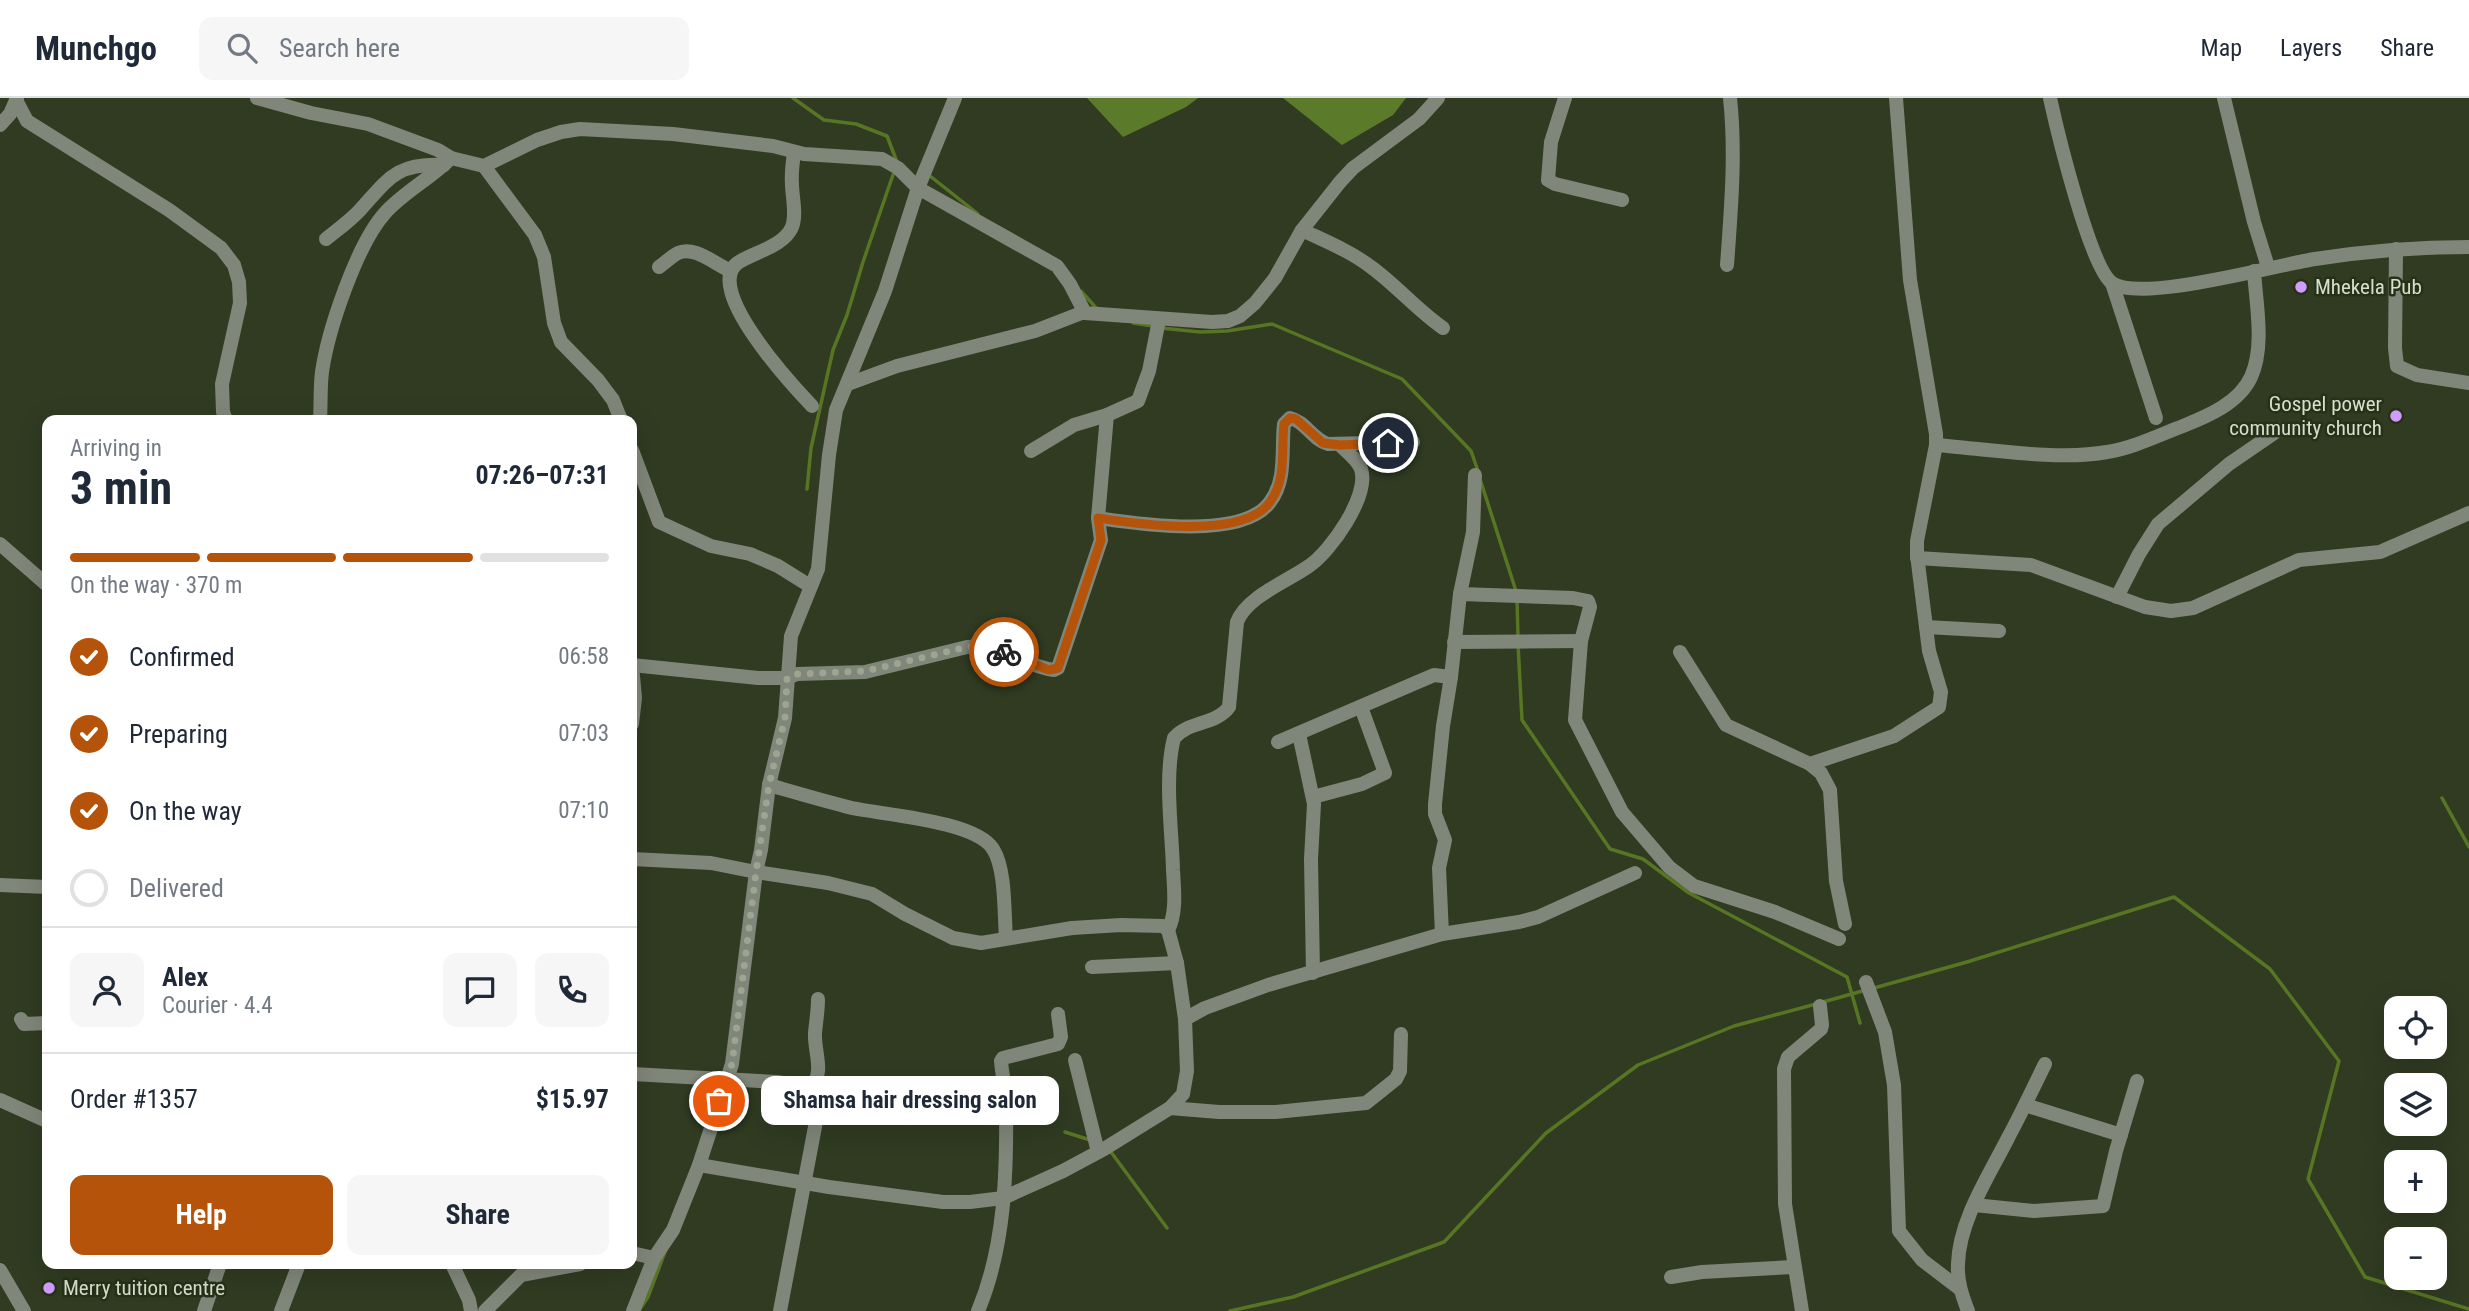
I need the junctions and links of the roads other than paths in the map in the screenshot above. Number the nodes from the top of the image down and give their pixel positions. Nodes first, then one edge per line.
1 (258, 98) edge
2 (955, 98) edge
3 (1438, 98) edge
4 (1565, 98) edge
5 (1730, 98) edge
6 (1896, 98) edge
7 (2050, 98) edge
8 (2224, 98) edge
9 (16, 99) edge
10 (0, 125) edge
11 (794, 152) junction
12 (447, 162) junction
13 (485, 166) junction
14 (918, 188) junction
15 (1622, 200) dead end
16 (1302, 230) junction
17 (326, 239) dead end
18 (2469, 247) edge
19 (2396, 250) junction
20 (1727, 265) dead end
21 (659, 267) dead end
22 (2261, 269) junction
23 (731, 271) junction
24 (2112, 283) junction
25 (1084, 312) junction
26 (1159, 320) junction
27 (1443, 328) dead end
28 (2469, 383) edge
29 (848, 384) junction
30 (812, 406) dead end
31 (224, 415) edge
32 (320, 415) edge
33 (619, 415) edge
34 (1107, 415) junction
35 (2156, 418) dead end
36 (2280, 429) dead end
37 (1413, 442) dead end
38 (1936, 444) junction
39 (1340, 445) junction
40 (1031, 451) dead end
41 (637, 463) edge
42 (1475, 475) dead end
43 (2469, 513) edge
44 (1098, 518) junction
45 (0, 544) edge
46 (1917, 558) junction
47 (42, 581) edge
48 (810, 586) junction
49 (1460, 594) junction
50 (2117, 597) junction
51 (1926, 627) junction
52 (1999, 631) dead end
53 (1581, 641) junction
54 (1454, 642) junction
55 (1681, 652) dead end
56 (637, 666) edge
57 (1451, 677) junction
58 (787, 678) junction
59 (1361, 707) junction
60 (1299, 734) junction
61 (1278, 742) dead end
62 (1810, 764) junction
63 (769, 785) junction
64 (1313, 797) junction
65 (637, 859) edge
66 (756, 872) junction
67 (1635, 873) dead end
68 (0, 885) edge
69 (42, 887) edge
70 (1845, 924) dead end
71 (1168, 930) junction
72 (1442, 933) junction
73 (1006, 938) junction
74 (1839, 939) dead end
75 (1177, 963) junction
76 (1092, 967) dead end
77 (1313, 973) junction
78 (1866, 982) dead end
79 (818, 999) dead end
80 (1820, 1006) dead end
81 (1058, 1014) dead end
82 (21, 1019) dead end
83 (1185, 1019) junction
84 (42, 1023) edge
85 (1401, 1034) dead end
86 (1075, 1060) dead end
87 (2045, 1064) dead end
88 (637, 1074) edge
89 (726, 1079) junction
90 (2137, 1081) dead end
91 (817, 1089) junction
92 (0, 1100) edge
93 (1006, 1101) junction
94 (2025, 1105) junction
95 (1170, 1108) junction
96 (42, 1119) edge
97 (2121, 1135) junction
98 (1098, 1152) junction
99 (699, 1165) junction
100 (804, 1183) junction
101 (1003, 1198) junction
102 (1974, 1205) junction
103 (637, 1254) edge
104 (654, 1258) junction
105 (1793, 1266) junction
106 (218, 1269) edge
107 (297, 1269) edge
108 (454, 1269) edge
109 (553, 1269) edge
110 (0, 1270) edge
111 (1671, 1277) dead end
112 (1960, 1289) junction
113 (24, 1311) edge
114 (204, 1311) edge
115 (281, 1311) edge
116 (471, 1311) edge
117 (485, 1311) edge
118 (633, 1311) edge
119 (780, 1311) edge
120 (978, 1311) edge
121 (1802, 1311) edge
122 (1968, 1311) edge

1 - 12 street
2 - 14 street
3 - 16 street
4 - 15 street
5 - 20 street
6 - 38 street
7 - 24 street
8 - 22 street
9 - 10 street
9 - 31 street
11 - 13 street
11 - 14 street
11 - 23 street
12 - 13 street
12 - 17 street
12 - 32 street
13 - 33 street
14 - 25 street
14 - 29 street
16 - 26 street
16 - 27 street
18 - 19 street
19 - 22 street
19 - 28 street
21 - 23 street
22 - 24 street
22 - 38 street
23 - 30 street
24 - 35 street
25 - 26 street
25 - 29 street
26 - 34 street
29 - 48 street
34 - 40 street
34 - 44 street
36 - 50 street
37 - 39 street
38 - 46 street
39 - 44 street
39 - 71 street
41 - 48 street
42 - 49 street
43 - 50 street
44 - 58 street
45 - 47 street
46 - 50 street
46 - 51 street
48 - 58 street
49 - 53 street
49 - 54 street
51 - 52 street
51 - 62 street
53 - 54 street
53 - 74 street
54 - 57 street
55 - 62 street
56 - 58 street
57 - 59 street
57 - 72 street
58 - 63 street
59 - 60 street
59 - 64 street
60 - 61 street
60 - 64 street
62 - 70 street
63 - 66 street
63 - 73 street
64 - 77 street
65 - 66 street
66 - 73 street
66 - 89 street
67 - 72 street
68 - 69 street
71 - 73 street
71 - 75 street
72 - 77 street
75 - 76 street
75 - 83 street
77 - 83 street
78 - 112 street
79 - 91 street
80 - 105 street
81 - 93 street
82 - 84 street
83 - 95 street
85 - 95 street
86 - 98 street
87 - 94 street
88 - 89 street
89 - 91 street
89 - 99 street
90 - 97 street
91 - 93 street
91 - 100 street
92 - 96 street
93 - 101 street
94 - 97 street
94 - 102 street
95 - 98 street
97 - 102 street
98 - 101 street
99 - 100 street
99 - 104 street
100 - 101 street
100 - 119 street
101 - 120 street
102 - 112 street
103 - 104 street
104 - 118 street
105 - 111 street
105 - 121 street
106 - 114 street
107 - 115 street
108 - 116 street
109 - 117 street
110 - 113 street
112 - 122 street

